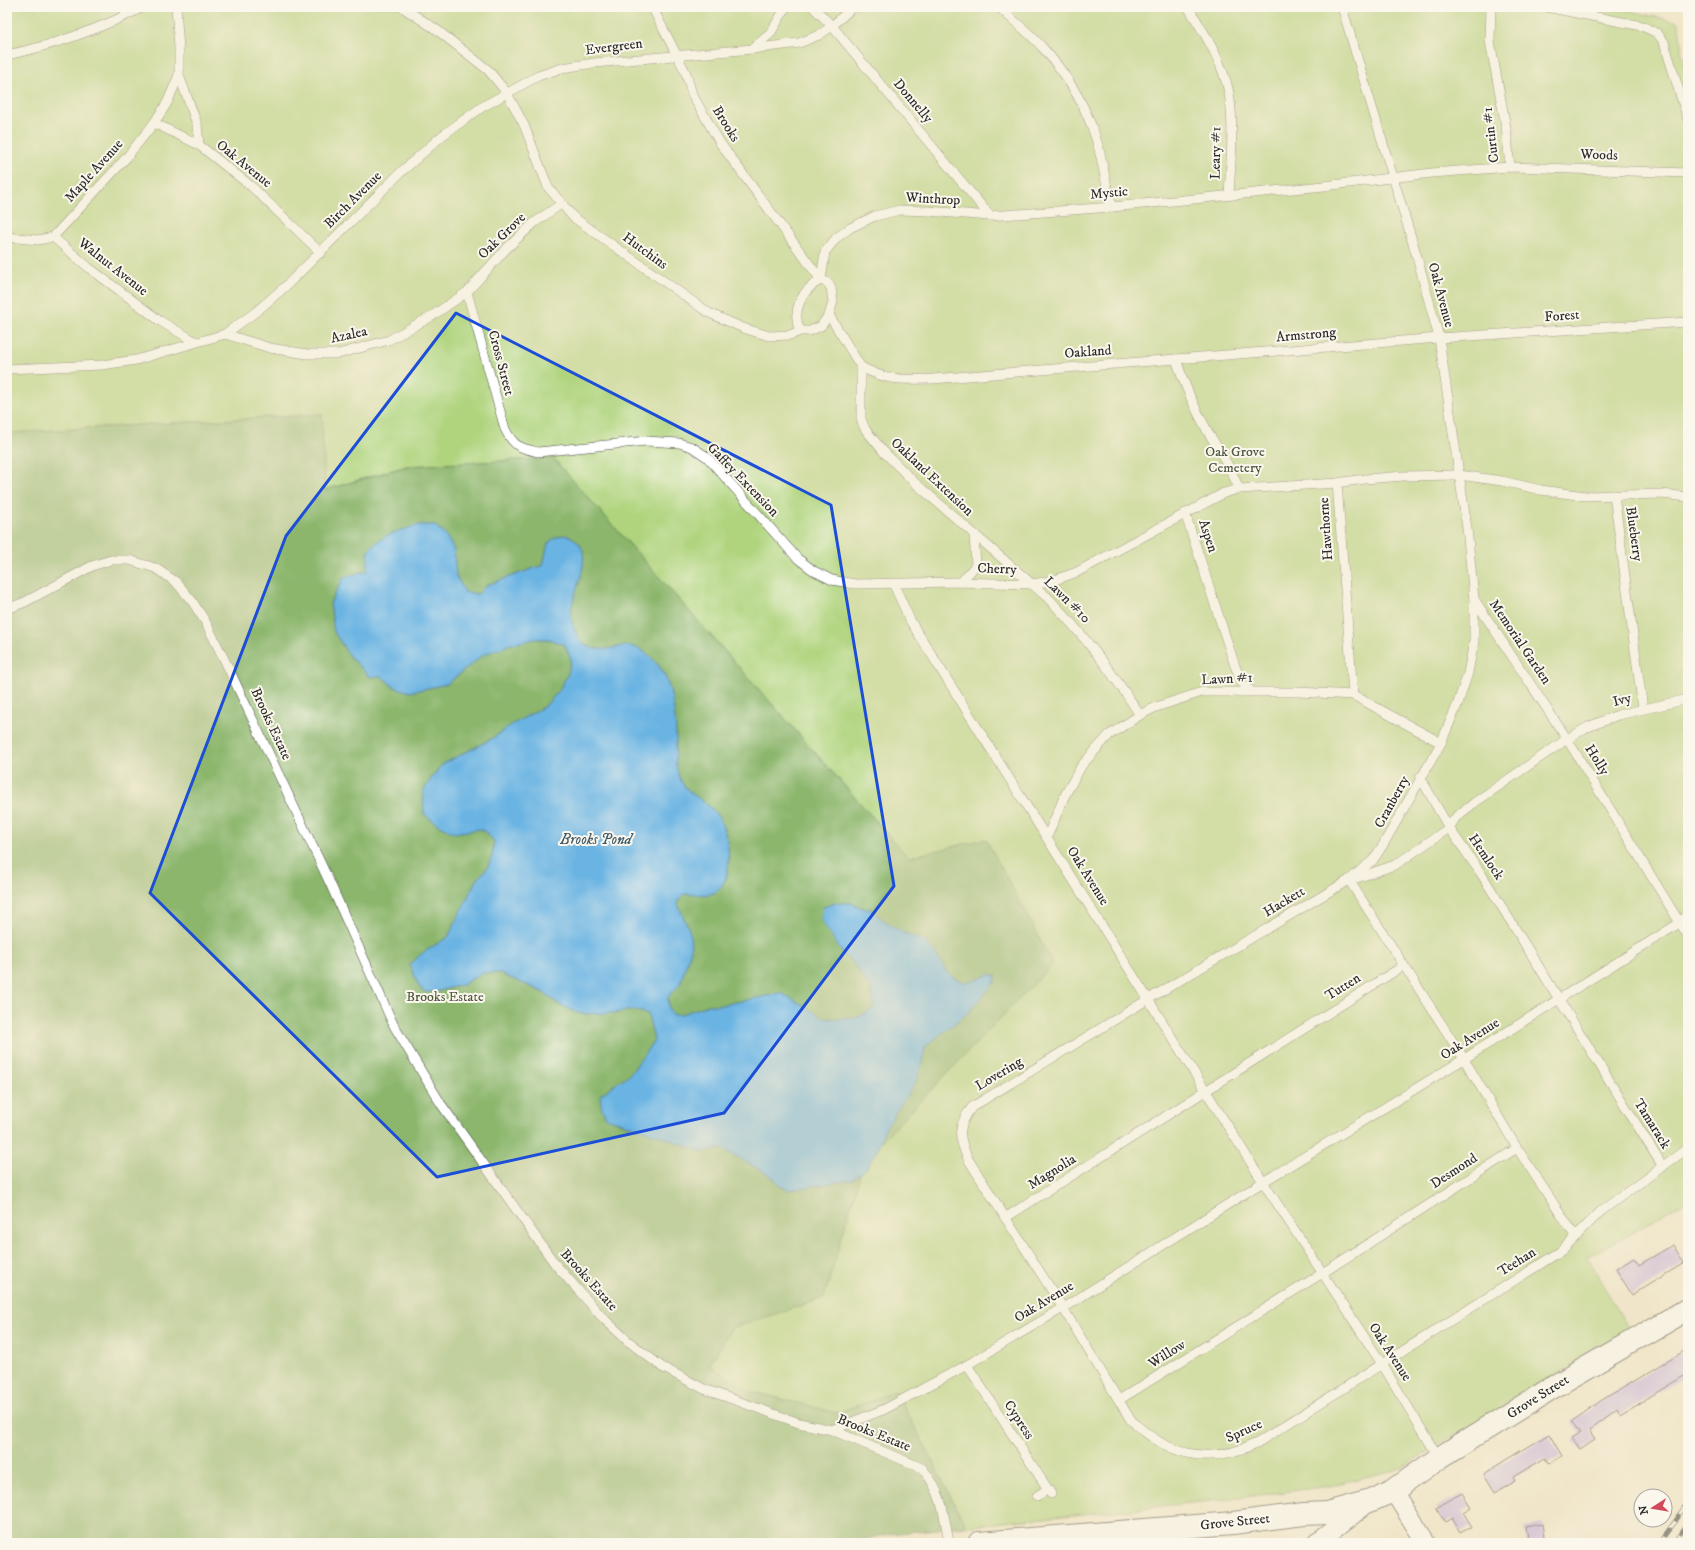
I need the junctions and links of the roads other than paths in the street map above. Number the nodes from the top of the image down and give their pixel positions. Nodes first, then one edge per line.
1 (143, 7) edge
2 (176, 7) edge
3 (402, 7) edge
4 (652, 7) edge
5 (786, 7) edge
6 (813, 7) edge
7 (853, 7) edge
8 (999, 7) edge
9 (1188, 7) edge
10 (1342, 7) edge
11 (1491, 7) edge
12 (1546, 7) edge
13 (832, 26) junction
14 (752, 49) junction
15 (7, 55) edge
16 (677, 55) junction
17 (179, 75) junction
18 (507, 93) junction
19 (1688, 120) edge
20 (154, 123) junction
21 (199, 145) junction
22 (1510, 168) junction
23 (1688, 173) edge
24 (1392, 178) junction
25 (1229, 194) junction
26 (561, 204) junction
27 (1112, 207) junction
28 (990, 216) junction
29 (7, 237) edge
30 (53, 237) junction
31 (321, 253) junction
32 (822, 280) junction
33 (467, 292) junction
34 (829, 315) junction
35 (1688, 322) edge
36 (800, 331) junction
37 (225, 334) junction
38 (1439, 338) junction
39 (196, 342) junction
40 (1176, 359) junction
41 (860, 367) junction
42 (7, 369) edge
43 (511, 441) joint
44 (1459, 475) junction
45 (1337, 483) junction
46 (1239, 489) junction
47 (1614, 495) junction
48 (1688, 497) edge
49 (1185, 513) junction
50 (974, 535) junction
51 (961, 582) junction
52 (893, 583) junction
53 (1031, 584) junction
54 (1474, 599) junction
55 (7, 609) edge
56 (1251, 691) junction
57 (1353, 695) junction
58 (1688, 699) edge
59 (1643, 709) junction
60 (1140, 715) junction
61 (1567, 739) junction
62 (1441, 743) junction
63 (1420, 777) junction
64 (1450, 828) junction
65 (1047, 838) junction
66 (1348, 880) junction
67 (1688, 912) edge
68 (1681, 922) junction
69 (1688, 936) edge
70 (1403, 966) junction
71 (1560, 999) junction
72 (1147, 1000) junction
73 (1464, 1060) junction
74 (1204, 1092) junction
75 (1517, 1148) junction
76 (1688, 1148) edge
77 (1663, 1168) junction
78 (1263, 1182) junction
79 (1005, 1218) junction
80 (1575, 1236) junction
81 (1321, 1274) junction
82 (1063, 1308) junction
83 (1688, 1309) edge
84 (1382, 1364) junction
85 (967, 1365) junction
86 (1119, 1400) junction
87 (832, 1430) junction
88 (1439, 1458) junction
89 (1392, 1491) junction
90 (1037, 1496) dead end
91 (1370, 1501) junction
92 (949, 1543) edge
93 (979, 1543) edge
94 (1317, 1543) edge
95 (1426, 1543) edge

1 - 15 lane
2 - 17 lane, Oak Avenue
3 - 18 lane, Hutchins
4 - 16 lane
5 - 14 lane
6 - 13 lane, Donnelly
7 - 13 lane
8 - 27 lane
9 - 25 lane, Leary #1
10 - 24 lane, Oak Avenue
11 - 22 lane, Curtin #1
12 - 19 lane
13 - 14 lane
13 - 28 lane, Donnelly
14 - 16 lane
16 - 18 lane, Evergreen
16 - 32 lane, Brooks
17 - 20 lane, Maple Avenue
17 - 21 lane, Oak Avenue
18 - 26 lane, Hutchins
18 - 31 lane, Birch Avenue
20 - 21 lane
20 - 30 lane, Maple Avenue
21 - 31 lane, Oak Avenue
22 - 23 lane, Woods
22 - 24 lane, Curtin #1
24 - 25 lane, Leary #1
24 - 38 lane, Oak Avenue
25 - 27 lane, Mystic
26 - 33 lane, Oak Grove
26 - 36 lane, Hutchins
27 - 28 lane, Mystic
28 - 32 lane, Winthrop
29 - 30 lane
30 - 39 lane, Walnut Avenue
31 - 37 lane, Birch Avenue
32 - 34 lane
32 - 36 lane
33 - 37 lane, Azalea
33 - 43 lane, Cross Street
34 - 36 lane, Hutchins
34 - 41 lane
35 - 38 lane, Forest
37 - 39 lane
38 - 40 lane, Armstrong
38 - 44 lane, Oak Avenue
39 - 42 lane
40 - 41 lane, Oakland
40 - 46 lane
41 - 50 lane, Oakland Extension
43 - 52 lane, Gaffey Extension
44 - 45 lane, Hawthorne
44 - 47 lane, Blueberry
44 - 54 lane, Oak Avenue
45 - 46 lane, Aspen
45 - 57 lane, Hawthorne
46 - 49 lane, Aspen
47 - 48 lane
47 - 59 lane, Blueberry
49 - 53 lane, Lawn #10
49 - 56 lane, Aspen
50 - 51 lane, Cherry
50 - 53 lane, Oakland Extension
51 - 52 lane, Cherry
51 - 53 lane, Cherry
52 - 65 lane, Oak Avenue
53 - 60 lane, Lawn #10
54 - 61 lane, Memorial Garden
54 - 62 lane, Memorial Garden
55 - 87 lane, Brooks Estate
56 - 57 lane, Lawn #1
56 - 60 lane, Lawn #1
57 - 62 lane, Lawn #1
58 - 59 lane, Ivy
59 - 61 lane, Ivy
60 - 65 lane, Lawn #1
61 - 64 lane, Holly
61 - 68 lane, Holly
62 - 63 lane, Memorial Garden
63 - 64 lane, Cranberry
63 - 66 lane, Cranberry
64 - 66 lane, Hemlock
64 - 71 lane, Hemlock
65 - 72 lane, Oak Avenue
66 - 70 lane
66 - 72 lane, Hackett
67 - 68 lane, Oak Avenue
68 - 69 lane, Holly
68 - 71 lane, Oak Avenue
70 - 73 lane
70 - 74 lane, Tutten
71 - 73 lane, Oak Avenue
71 - 77 lane, Tamarack
72 - 74 lane, Oak Avenue
72 - 79 lane, Lovering
73 - 75 lane
73 - 78 lane, Oak Avenue
74 - 78 lane, Oak Avenue
74 - 79 lane, Magnolia
75 - 80 lane
75 - 81 lane, Desmond
76 - 77 lane
77 - 80 lane, Tamarack
78 - 81 lane, Oak Avenue
78 - 82 lane, Oak Avenue
79 - 82 lane
80 - 84 lane, Teehan
81 - 84 lane, Oak Avenue
81 - 86 lane, Willow
82 - 85 lane, Oak Avenue
82 - 86 lane
83 - 88 street, Grove Street
84 - 86 lane, Spruce
84 - 88 lane, Oak Avenue
85 - 87 lane, Oak Avenue
85 - 90 lane, Cypress
87 - 92 lane, Brooks Estate
88 - 89 street, Grove Street
89 - 91 street, Grove Street
89 - 95 street
91 - 93 street, Grove Street
91 - 94 street, Grove Street

